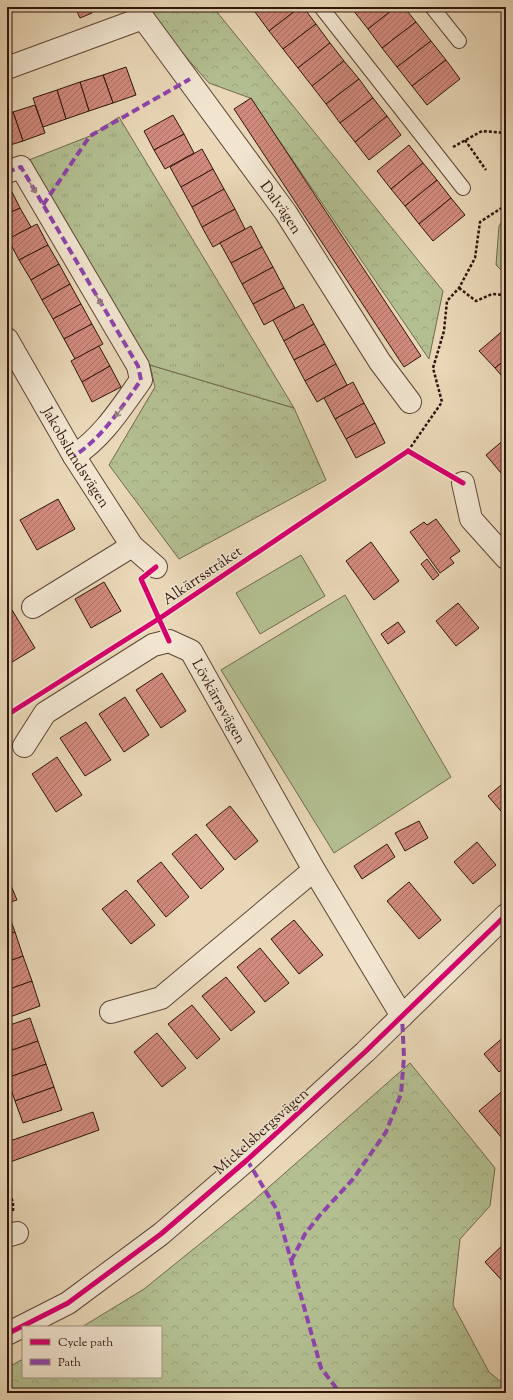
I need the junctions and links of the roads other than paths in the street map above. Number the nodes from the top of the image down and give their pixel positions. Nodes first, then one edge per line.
1 (321, 7) edge
2 (432, 7) edge
3 (140, 13) edge
4 (459, 41) dead end
5 (7, 68) edge
6 (7, 172) edge
7 (463, 188) dead end
8 (7, 339) edge
9 (410, 402) dead end
10 (74, 456) junction
11 (463, 482) dead end
12 (132, 546) junction
13 (506, 558) edge
14 (156, 567) dead end
15 (33, 607) dead end
16 (24, 746) dead end
17 (314, 870) junction
18 (506, 915) edge
19 (111, 1012) dead end
20 (402, 1016) junction
21 (22, 1326) edge
22 (23, 1326) edge
23 (7, 1334) edge

1 - 7 lane
2 - 4 lane
3 - 5 street, Dalvägen
3 - 9 street, Dalvägen
6 -> 10 street
8 - 10 street, Jakobslundsvägen
10 - 12 street, Jakobslundsvägen
11 - 13 street
12 - 14 street, Jakobslundsvägen
12 - 15 street
16 - 17 street, Lövkärrsvägen
17 - 19 street
17 - 20 street, Lövkärrsvägen
18 - 20 street, Mickelsbergsvägen
20 - 22 street, Mickelsbergsvägen
21 - 23 street, Mickelsbergsvägen

